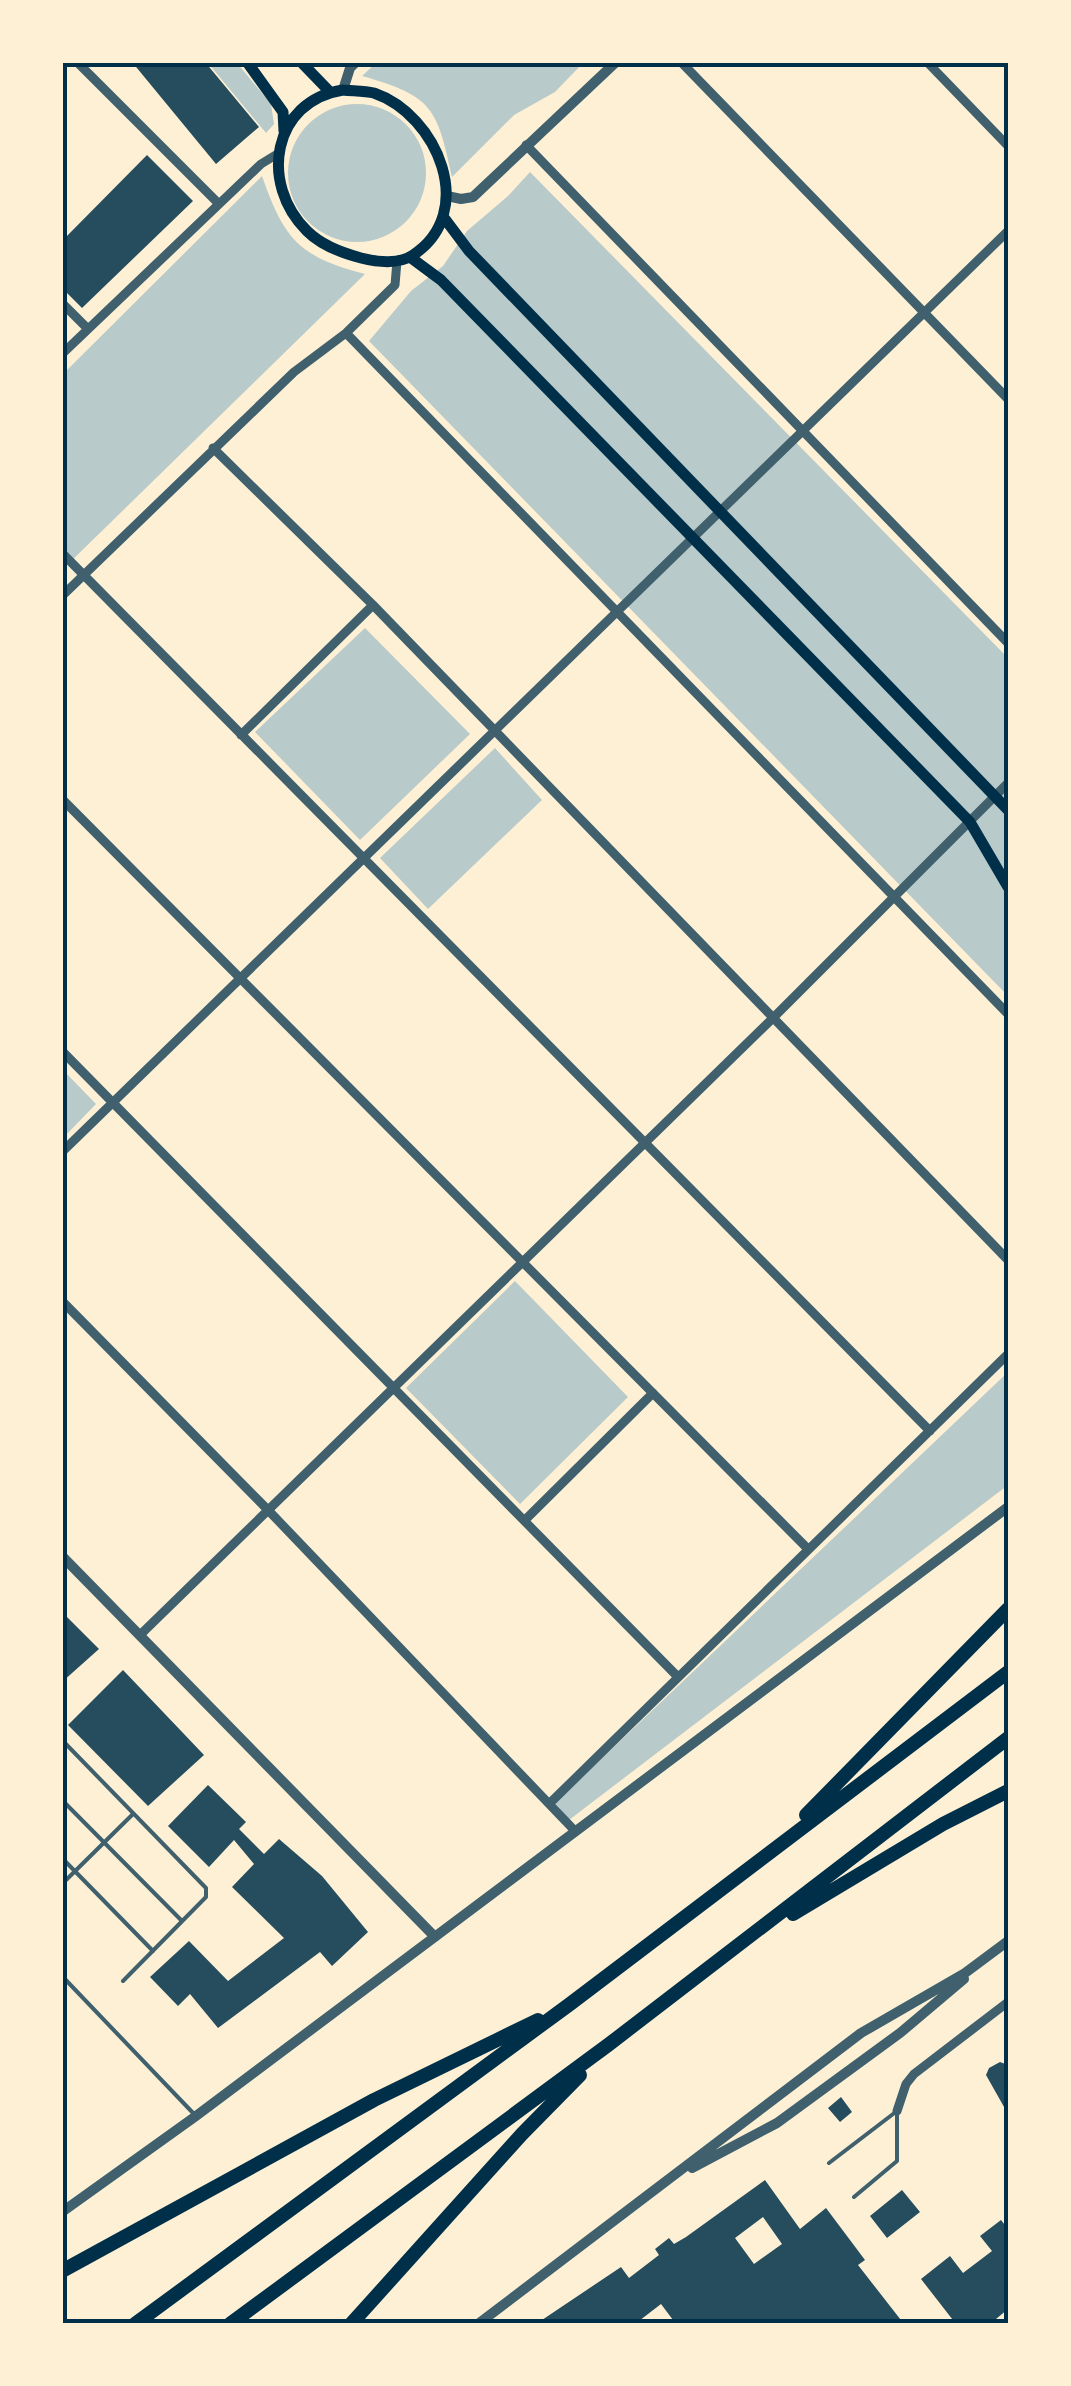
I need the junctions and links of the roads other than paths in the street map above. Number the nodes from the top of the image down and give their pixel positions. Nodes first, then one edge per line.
1 (77, 62) edge
2 (246, 62) edge
3 (301, 62) edge
4 (356, 62) edge
5 (616, 62) edge
6 (682, 62) edge
7 (927, 62) edge
8 (337, 91) junction
9 (284, 132) junction
10 (526, 145) junction
11 (1008, 146) edge
12 (279, 154) junction
13 (447, 196) junction
14 (220, 204) junction
15 (445, 218) junction
16 (1008, 231) edge
17 (410, 258) junction
18 (397, 262) junction
19 (62, 303) edge
20 (925, 315) junction
21 (88, 329) junction
22 (346, 333) junction
23 (62, 354) edge
24 (1008, 400) edge
25 (804, 433) junction
26 (213, 448) junction
27 (723, 512) junction
28 (694, 539) junction
29 (62, 553) edge
30 (84, 575) junction
31 (62, 596) edge
32 (372, 606) junction
33 (618, 614) junction
34 (1008, 643) edge
35 (495, 732) junction
36 (241, 735) junction
37 (1008, 783) edge
38 (996, 796) junction
39 (62, 799) edge
40 (1008, 810) edge
41 (970, 822) junction
42 (364, 860) junction
43 (1008, 887) edge
44 (894, 898) junction
45 (241, 979) junction
46 (1008, 1014) edge
47 (772, 1019) junction
48 (62, 1051) edge
49 (114, 1102) junction
50 (644, 1144) junction
51 (62, 1152) edge
52 (1008, 1260) edge
53 (523, 1263) junction
54 (62, 1302) edge
55 (1008, 1354) edge
56 (394, 1387) junction
57 (653, 1394) junction
58 (930, 1431) junction
59 (1008, 1508) edge
60 (268, 1510) junction
61 (525, 1520) junction
62 (808, 1550) junction
63 (62, 1556) edge
64 (1008, 1609) edge
65 (140, 1635) junction
66 (1008, 1672) edge
67 (678, 1677) junction
68 (1008, 1738) edge
69 (62, 1740) edge
70 (1008, 1791) edge
71 (62, 1800) edge
72 (550, 1803) junction
73 (133, 1814) junction
74 (575, 1831) junction
75 (104, 1842) junction
76 (62, 1858) edge
77 (755, 1863) junction
78 (75, 1872) junction
79 (62, 1884) edge
80 (182, 1921) junction
81 (436, 1937) junction
82 (1008, 1941) edge
83 (736, 1948) junction
84 (997, 1950) junction
85 (153, 1951) junction
86 (62, 1976) edge
87 (123, 1981) dead end
88 (1008, 2002) edge
89 (570, 2004) junction
90 (608, 2046) junction
91 (897, 2111) junction
92 (196, 2116) junction
93 (829, 2163) dead end
94 (854, 2196) dead end
95 (644, 2197) junction
96 (62, 2212) edge
97 (62, 2271) edge
98 (135, 2324) edge
99 (230, 2324) edge
100 (350, 2324) edge
101 (478, 2324) edge

1 - 14 street
2 - 9 main road
3 - 8 main road
4 - 8 street
5 - 10 street
6 - 20 street
7 - 11 street
8 - 9 main road
8 - 13 main road
9 - 12 main road
10 - 13 street
10 - 25 street
12 - 14 street
12 - 18 main road
13 - 15 main road
14 - 21 street
15 - 17 main road
15 - 27 main road
16 - 20 street
17 - 18 main road
17 - 28 main road
18 - 22 street
19 - 21 street
20 - 24 street
20 - 25 street
21 - 23 street
22 - 26 street
22 - 33 street
25 - 27 street
25 - 34 street
26 - 30 street
26 - 32 street
27 - 28 street
27 - 38 main road
28 - 33 street
28 - 41 main road
29 - 30 street
30 - 31 street
30 - 36 street
32 - 35 street
32 - 36 street
33 - 35 street
33 - 44 street
35 - 42 street
35 - 47 street
36 - 42 street
37 - 38 street
38 - 40 main road
38 - 41 street
39 - 45 street
41 - 43 main road
41 - 44 street
42 - 45 street
42 - 50 street
44 - 46 street
44 - 47 street
45 - 49 street
45 - 53 street
47 - 50 street
47 - 52 street
48 - 49 street
49 - 51 street
49 - 56 street
50 - 53 street
50 - 58 street
53 - 56 street
53 - 57 street
54 - 60 street
55 - 58 street
56 - 60 street
56 - 61 street
57 - 61 street
57 - 62 street
58 - 62 street
59 - 74 street
60 - 65 street
60 - 72 street
61 - 67 street
62 - 67 street
63 - 65 street
64 - 77 main road
65 - 81 street
66 - 77 main road
67 - 72 street
68 - 83 main road
69 - 73 lane
70 - 83 main road
71 - 75 lane
72 - 74 street
73 - 75 lane
73 - 80 lane
74 - 81 street
75 - 78 lane
75 - 80 lane
76 - 78 lane
77 - 89 main road
78 - 79 lane
78 - 85 lane
80 - 85 lane
81 - 92 street
82 - 84 street
83 - 90 main road
84 - 95 street
84 - 95 street
85 - 87 lane
86 - 92 lane
88 - 91 street
89 - 97 main road
89 - 98 main road
90 - 99 main road
90 - 100 main road
91 - 93 lane
91 - 94 lane
92 - 96 street
95 - 101 street

